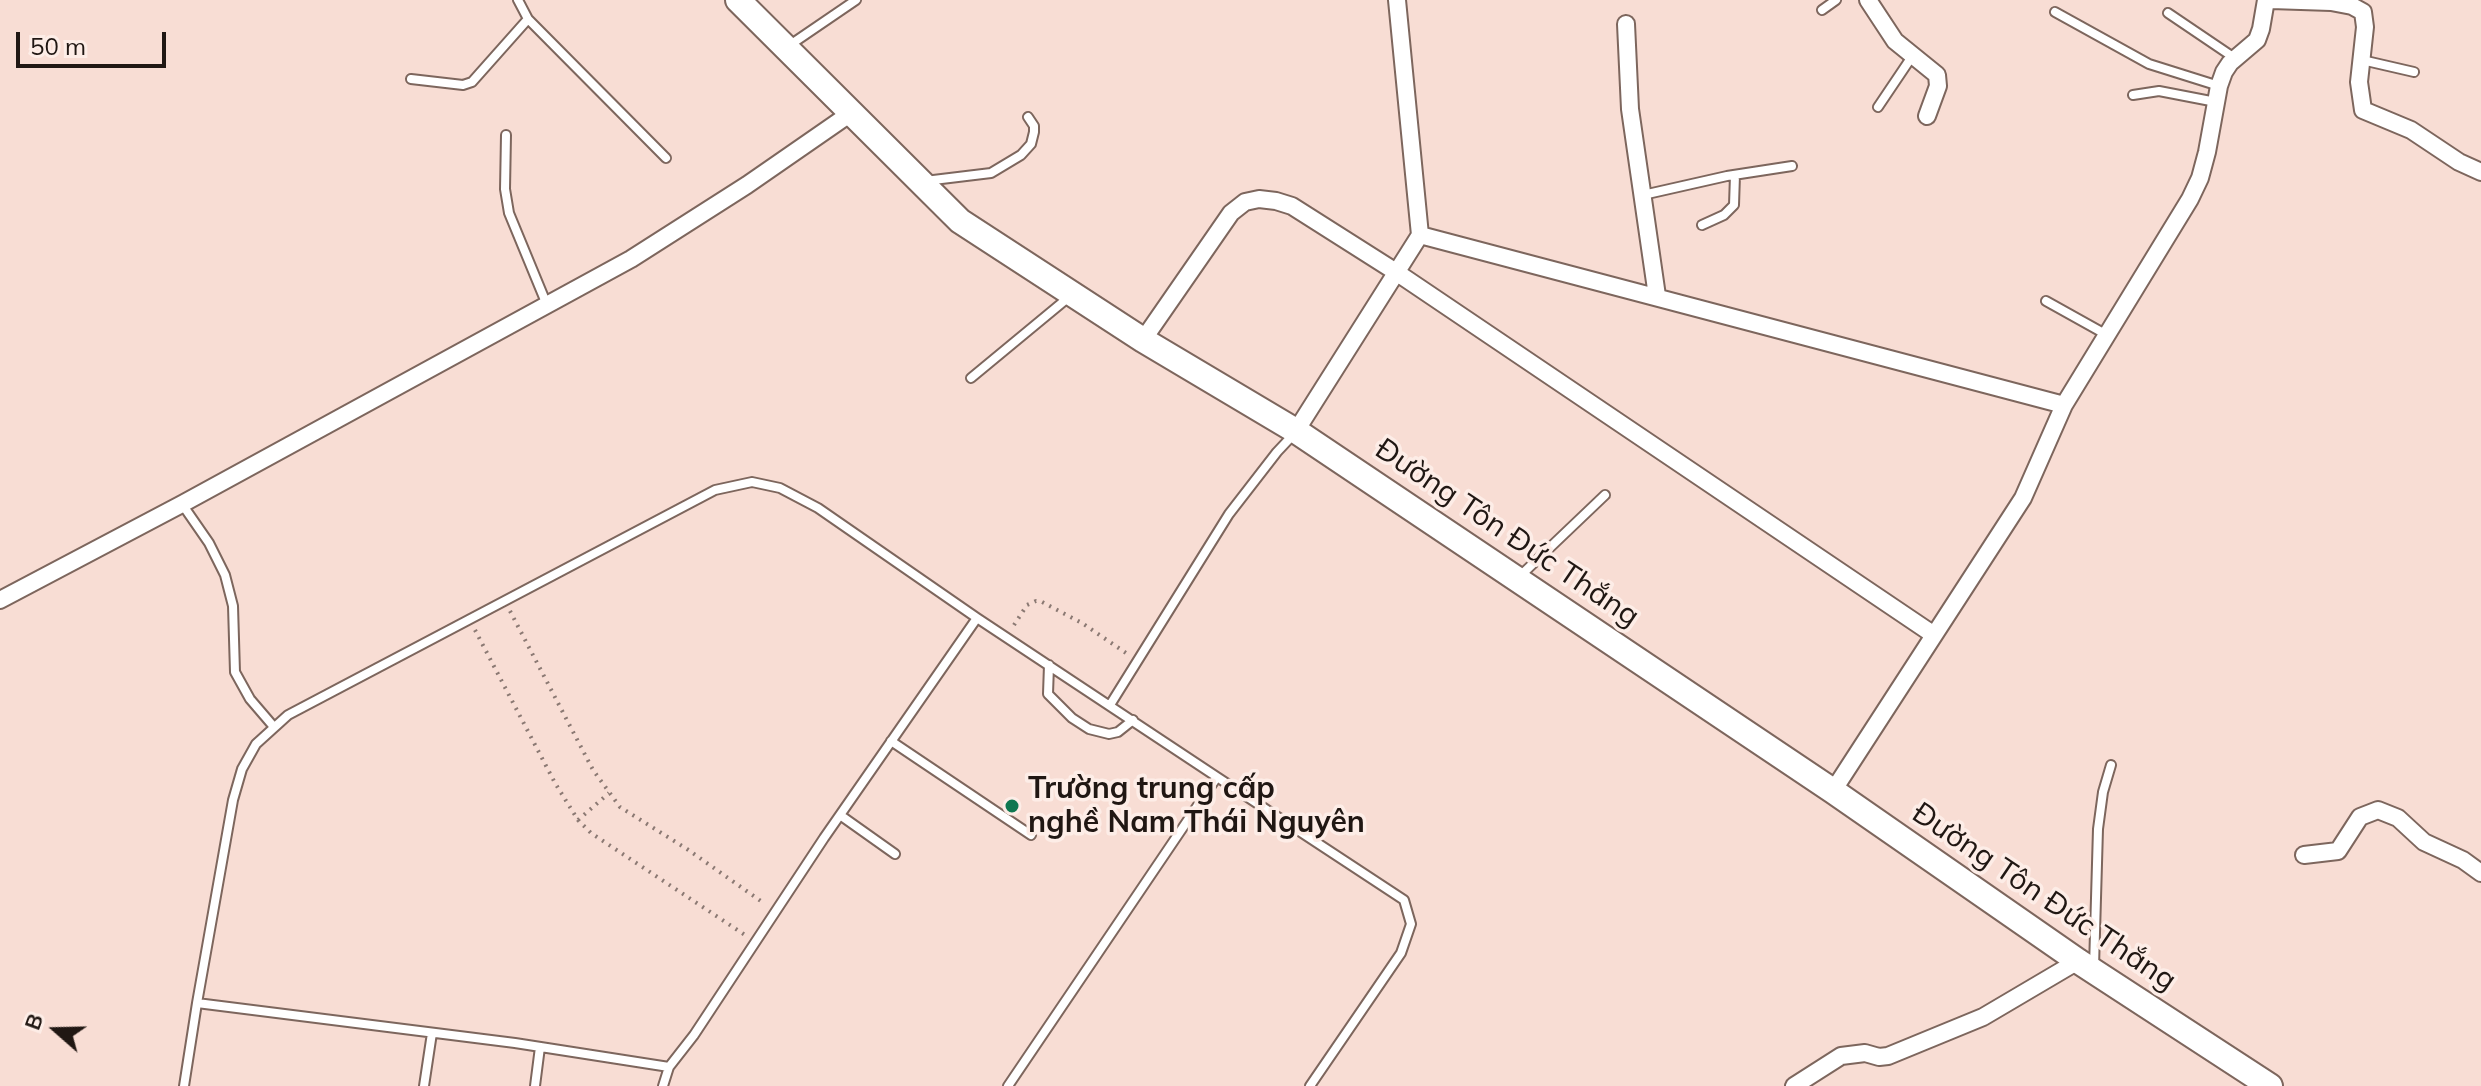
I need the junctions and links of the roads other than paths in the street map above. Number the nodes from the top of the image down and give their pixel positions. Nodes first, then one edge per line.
1 (518, 0) edge
2 (738, 0) edge
3 (856, 0) edge
4 (1397, 0) edge
5 (1836, 0) edge
6 (1868, 0) edge
7 (2268, 0) edge
8 (1822, 10) dead end
9 (2055, 12) dead end
10 (2168, 13) dead end
11 (528, 19) junction
12 (1626, 24) dead end
13 (786, 48) junction
14 (1913, 55) junction
15 (2236, 59) junction
16 (2362, 60) junction
17 (2414, 72) dead end
18 (411, 79) dead end
19 (2218, 94) junction
20 (2133, 95) dead end
21 (1878, 107) dead end
22 (851, 113) junction
23 (1927, 116) dead end
24 (1028, 117) dead end
25 (506, 135) dead end
26 (666, 158) dead end
27 (1792, 166) dead end
28 (2481, 172) edge
29 (1735, 175) junction
30 (921, 182) junction
31 (1642, 195) junction
32 (1702, 225) dead end
33 (1420, 235) junction
34 (1396, 272) junction
35 (1073, 294) junction
36 (1657, 296) junction
37 (2046, 301) dead end
38 (547, 305) junction
39 (2107, 335) junction
40 (1143, 340) junction
41 (971, 378) dead end
42 (2064, 405) junction
43 (1296, 431) junction
44 (1605, 495) dead end
45 (182, 504) junction
46 (1517, 579) junction
47 (0, 600) edge
48 (977, 618) junction
49 (1934, 635) junction
50 (1049, 665) junction
51 (1110, 705) junction
52 (1133, 720) junction
53 (274, 727) junction
54 (891, 741) junction
55 (2111, 765) dead end
56 (1217, 777) junction
57 (1833, 791) junction
58 (840, 815) junction
59 (1031, 835) dead end
60 (895, 854) dead end
61 (2304, 855) dead end
62 (2481, 873) edge
63 (2086, 967) junction
64 (197, 1003) junction
65 (432, 1033) junction
66 (540, 1047) junction
67 (669, 1067) junction
68 (184, 1086) edge
69 (424, 1086) edge
70 (535, 1086) edge
71 (663, 1086) edge
72 (1008, 1086) edge
73 (1310, 1086) edge
74 (1794, 1086) edge
75 (2270, 1086) edge

1 - 11 lane
2 - 13 main road, Đường Tôn Đức Thắng
3 - 13 lane
4 - 33 street
5 - 8 lane
6 - 14 street
7 - 15 street
7 - 16 street
9 - 19 lane
10 - 15 lane
11 - 18 lane
11 - 26 lane
12 - 31 street
13 - 22 main road, Đường Tôn Đức Thắng
14 - 21 lane
14 - 23 street
15 - 19 street
16 - 17 lane
16 - 28 street
19 - 20 lane
19 - 39 street
22 - 30 main road, Đường Tôn Đức Thắng
22 - 38 street
24 - 30 lane
25 - 38 lane
27 - 29 lane
29 - 31 lane
29 - 32 lane
30 - 35 main road, Đường Tôn Đức Thắng
31 - 36 street
33 - 34 street
33 - 36 street
34 - 40 street
34 - 43 street
34 - 49 street
35 - 40 main road, Đường Tôn Đức Thắng
35 - 41 lane
36 - 42 street
37 - 39 lane
38 - 45 street
39 - 42 street
40 - 43 main road, Đường Tôn Đức Thắng
42 - 49 street
43 - 46 main road, Đường Tôn Đức Thắng
43 - 51 lane
44 - 46 lane
45 - 47 street
45 - 53 lane
46 - 57 main road, Đường Tôn Đức Thắng
48 - 50 lane
48 - 53 lane
48 - 54 lane
49 - 57 street
50 - 51 lane
50 - 52 lane
51 - 52 lane
52 - 56 lane
53 - 64 lane
54 - 58 lane
54 - 59 lane
55 - 63 lane
56 - 72 lane
56 - 73 lane
57 - 63 main road, Đường Tôn Đức Thắng
58 - 60 lane
58 - 67 lane
61 - 62 street
63 - 74 street
63 - 75 main road, Đường Tôn Đức Thắng
64 - 65 lane
64 - 68 lane
65 - 66 lane
65 - 69 lane
66 - 67 lane
66 - 70 lane
67 - 71 lane

